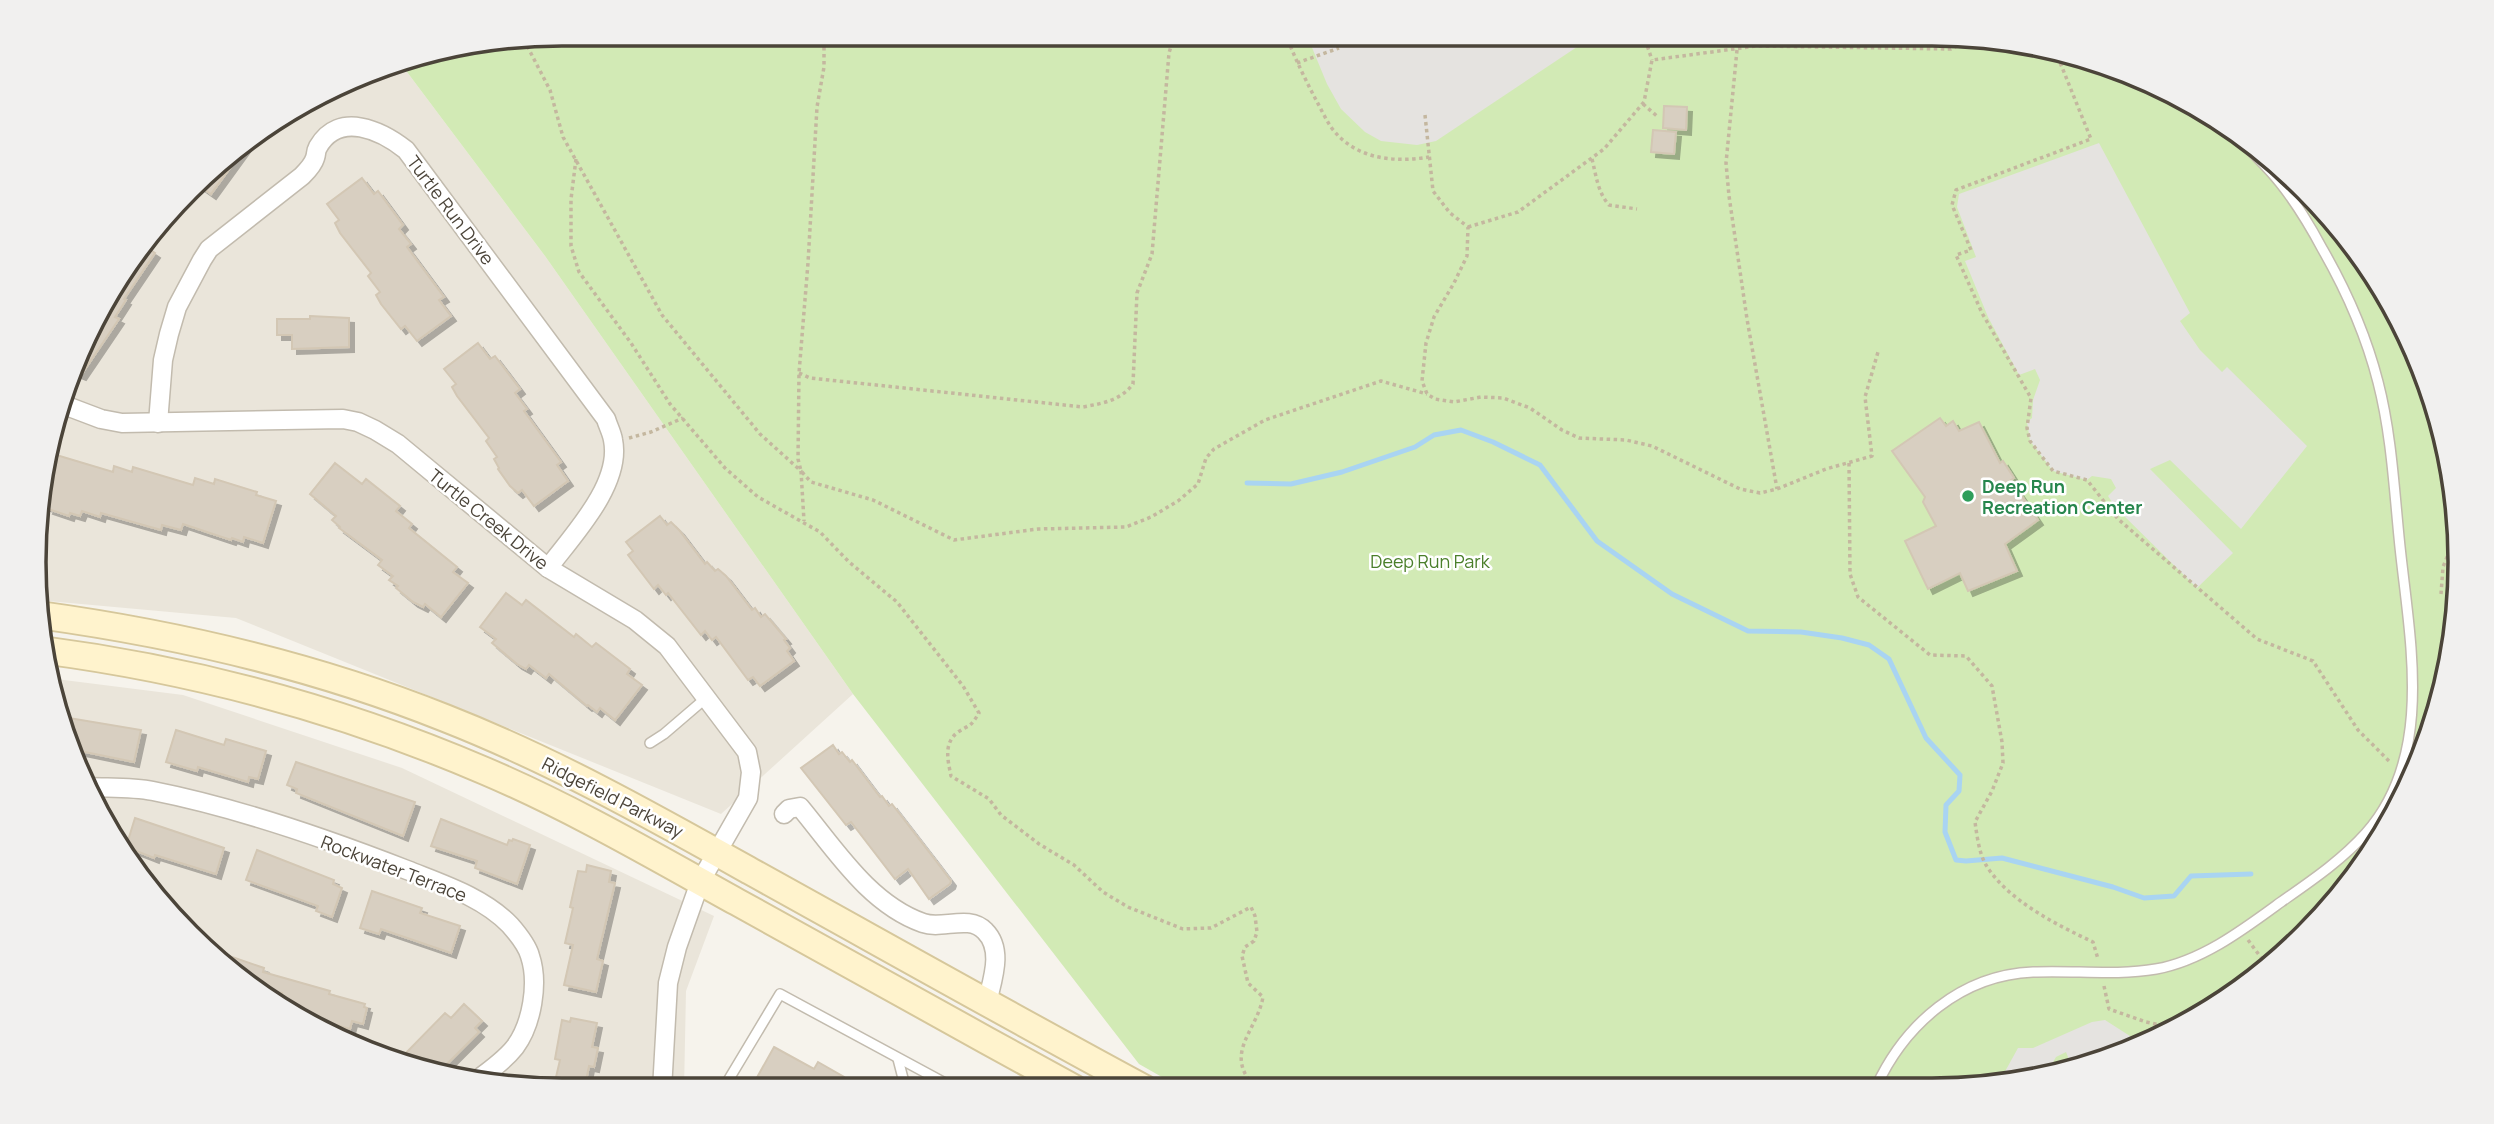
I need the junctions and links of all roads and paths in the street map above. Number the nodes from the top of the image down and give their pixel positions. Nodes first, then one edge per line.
1 (824, 46) edge
2 (1171, 46) edge
3 (1290, 46) edge
4 (1647, 46) edge
5 (1756, 46) edge
6 (1756, 46) edge
7 (528, 47) edge
8 (1955, 47) edge
9 (1339, 48) dead end
10 (1738, 50) junction
11 (1652, 60) junction
12 (2060, 61) edge
13 (1297, 63) junction
14 (1643, 104) junction
15 (1425, 115) dead end
16 (1658, 117) dead end
17 (1429, 157) junction
18 (576, 159) junction
19 (1592, 159) junction
20 (2274, 175) edge
21 (1637, 209) dead end
22 (1468, 227) junction
23 (1878, 352) dead end
24 (799, 373) junction
25 (1427, 394) junction
26 (69, 407) edge
27 (683, 418) junction
28 (158, 423) junction
29 (614, 442) junction
30 (1849, 463) junction
31 (800, 471) junction
32 (1777, 489) junction
33 (804, 521) junction
34 (2448, 555) edge
35 (548, 568) junction
36 (2441, 594) dead end
37 (49, 617) edge
38 (53, 652) edge
39 (706, 698) junction
40 (650, 743) dead end
41 (2400, 774) junction
42 (98, 787) edge
43 (784, 814) dead end
44 (716, 852) junction
45 (700, 882) junction
46 (2241, 930) junction
47 (2262, 959) edge
48 (2101, 972) junction
49 (987, 1003) junction
50 (2160, 1025) edge
51 (898, 1059) junction
52 (485, 1073) edge
53 (663, 1078) edge
54 (730, 1078) edge
55 (903, 1078) edge
56 (934, 1078) edge
57 (1055, 1078) edge
58 (1125, 1078) edge
59 (1246, 1078) edge
60 (1881, 1078) edge

1 - 24 path
2 - 24 path
3 - 13 path
4 - 11 path
5 - 8 path
6 - 10 path
7 - 18 path
9 - 13 path
10 - 11 path
10 - 32 path
11 - 14 path
12 - 41 path
13 - 17 path
14 - 16 path
14 - 19 path
15 - 17 path
17 - 22 path
18 - 27 path
18 - 31 path
19 - 21 path
19 - 22 path
20 - 41 lane
22 - 25 path
23 - 30 path
24 - 31 path
25 - 31 path
25 - 32 path
26 - 28 street, Turtle Creek Drive
27 - 29 path
27 - 33 path
28 - 29 street, Turtle Run Drive
28 - 35 street, Turtle Creek Drive
29 - 35 street
30 - 32 path
30 - 48 path
31 - 33 path
33 - 59 path
34 - 36 path
35 - 39 street, Turtle Creek Drive
37 - 44 main road, Ridgefield Parkway
38 - 45 main road, Ridgefield Parkway
39 - 40 lane
39 - 44 street, Turtle Creek Drive
41 - 46 lane
42 - 52 street, Rockwater Terrace
43 - 49 street
44 - 45 street, Turtle Creek Drive
44 - 49 main road, Ridgefield Parkway
45 - 53 street, Turtle Creek Drive
45 - 57 main road, Ridgefield Parkway
46 - 47 path
46 - 48 lane
48 - 50 path
48 - 60 lane
49 - 58 main road, Ridgefield Parkway
51 - 54 lane
51 - 55 lane
51 - 56 lane

